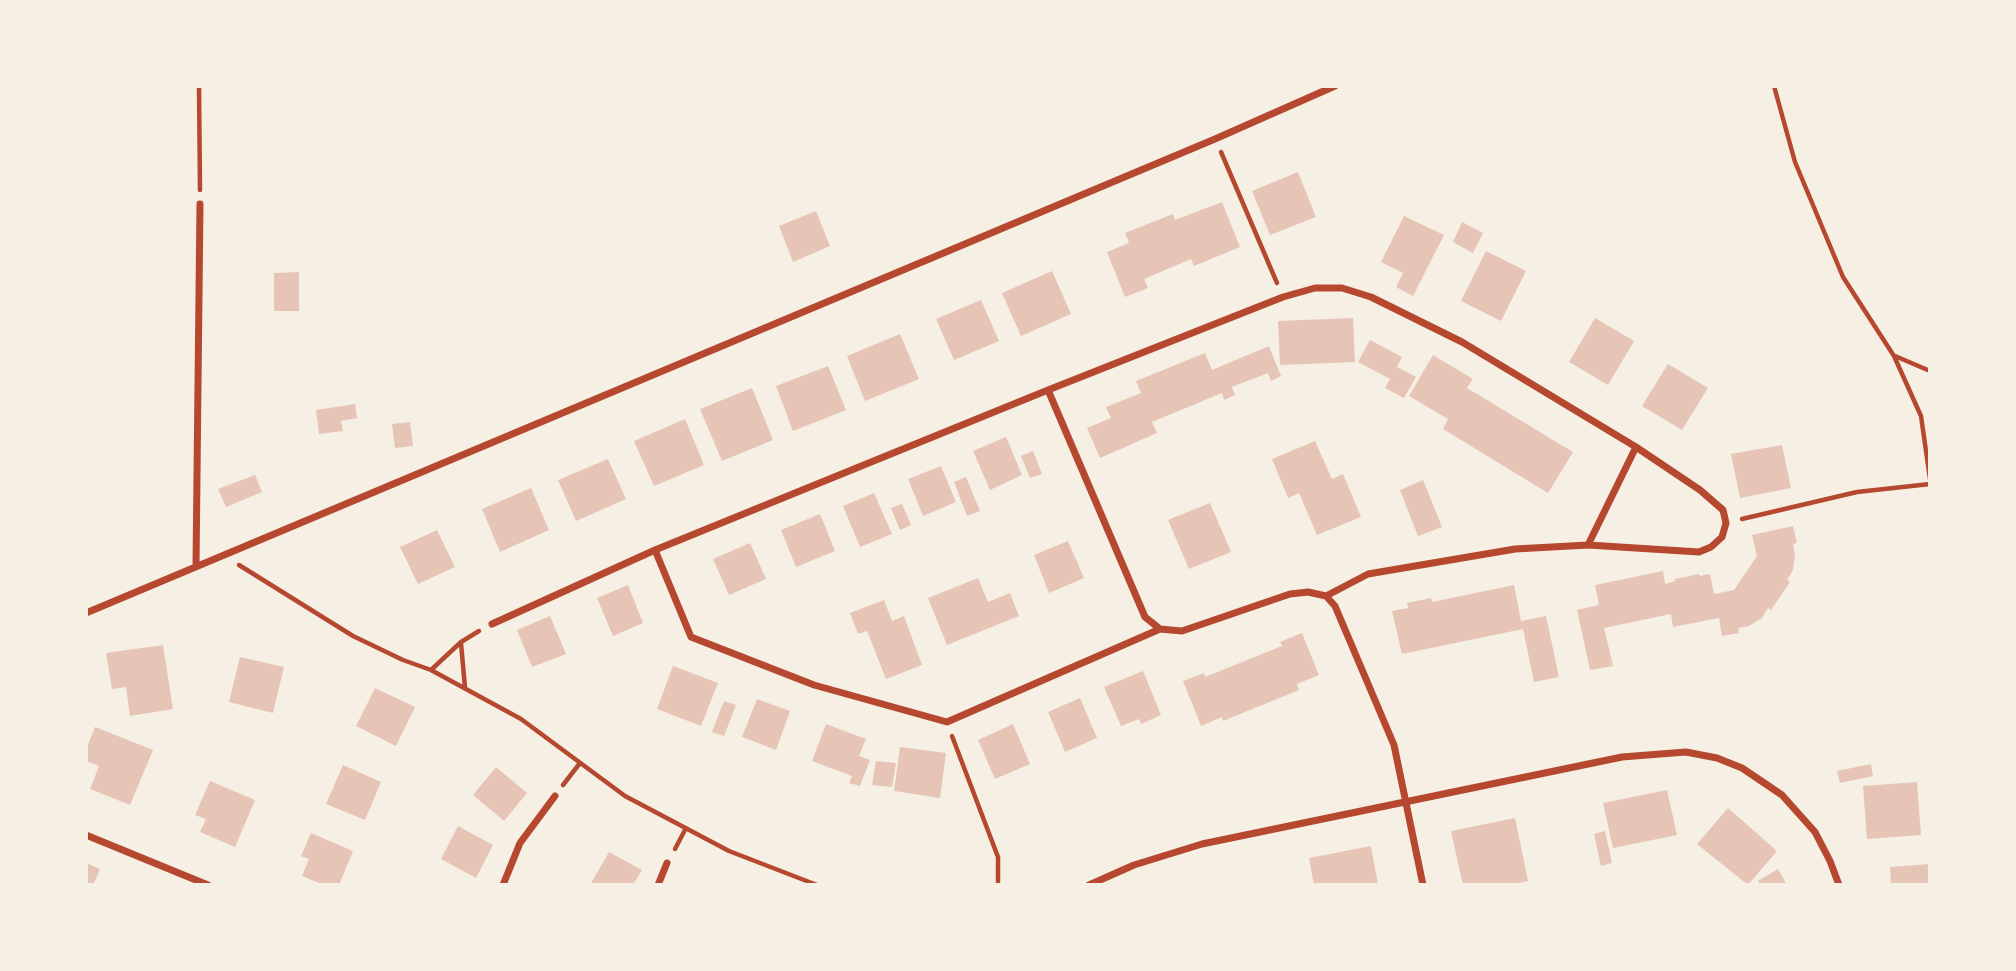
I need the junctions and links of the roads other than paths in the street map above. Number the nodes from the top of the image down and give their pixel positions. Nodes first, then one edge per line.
1 (1335, 86) edge
2 (200, 204) road end
3 (1048, 390) junction
4 (1636, 447) junction
5 (1588, 545) junction
6 (655, 550) junction
7 (196, 566) junction
8 (1326, 596) junction
9 (86, 614) edge
10 (492, 624) road end
11 (1160, 629) junction
12 (555, 796) road end
13 (1405, 802) junction
14 (86, 835) edge
15 (667, 863) dead end
16 (208, 885) edge
17 (503, 885) edge
18 (658, 885) edge
19 (1089, 885) edge
20 (1423, 885) edge
21 (1839, 885) edge

1 - 7 street
2 - 7 street
3 - 4 street
3 - 6 street
3 - 11 street
4 - 5 street
4 - 5 street
5 - 8 street
6 - 10 street
6 - 11 street
7 - 9 street
8 - 11 street
8 - 13 street
12 - 17 street
13 - 19 street
13 - 20 street
13 - 21 street
14 - 16 street
15 - 18 street

